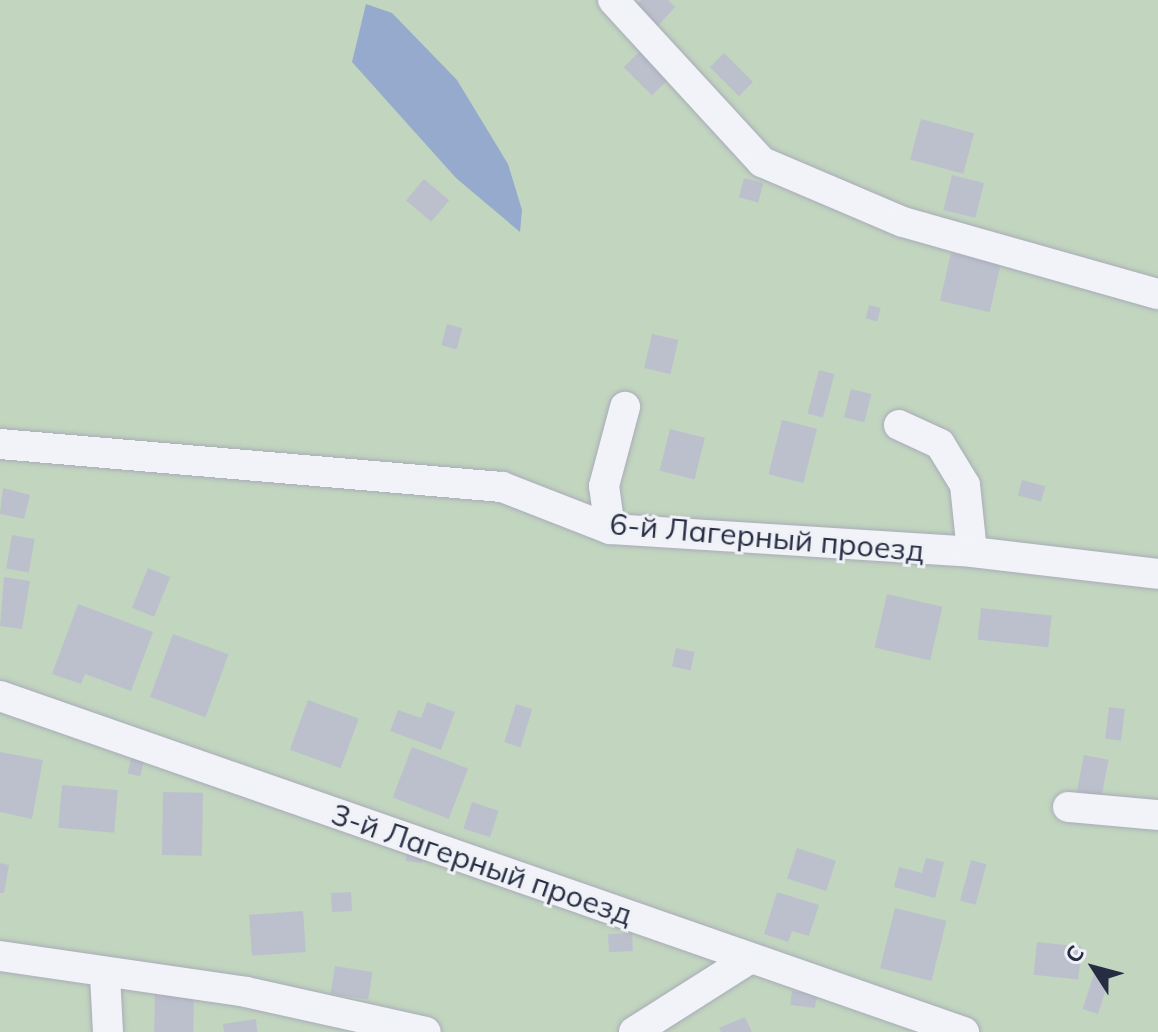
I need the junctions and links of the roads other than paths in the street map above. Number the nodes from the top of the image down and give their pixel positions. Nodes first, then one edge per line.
1 (613, 0) edge
2 (1158, 294) edge
3 (625, 407) dead end
4 (899, 425) dead end
5 (0, 444) edge
6 (610, 529) junction
7 (972, 552) junction
8 (1158, 574) edge
9 (0, 696) edge
10 (1068, 807) dead end
11 (1158, 815) edge
12 (0, 956) edge
13 (746, 961) junction
14 (105, 975) junction
15 (108, 1032) edge
16 (426, 1032) edge
17 (634, 1032) edge
18 (964, 1032) edge

1 - 2 street
3 - 6 street
4 - 7 street
5 - 6 street, 6-й Лагерный проезд
6 - 7 street, 6-й Лагерный проезд
7 - 8 street, 6-й Лагерный проезд
9 - 13 street, 3-й Лагерный проезд
10 - 11 street
12 - 14 street
13 - 17 street
13 - 18 street, 3-й Лагерный проезд
14 - 15 street
14 - 16 street

